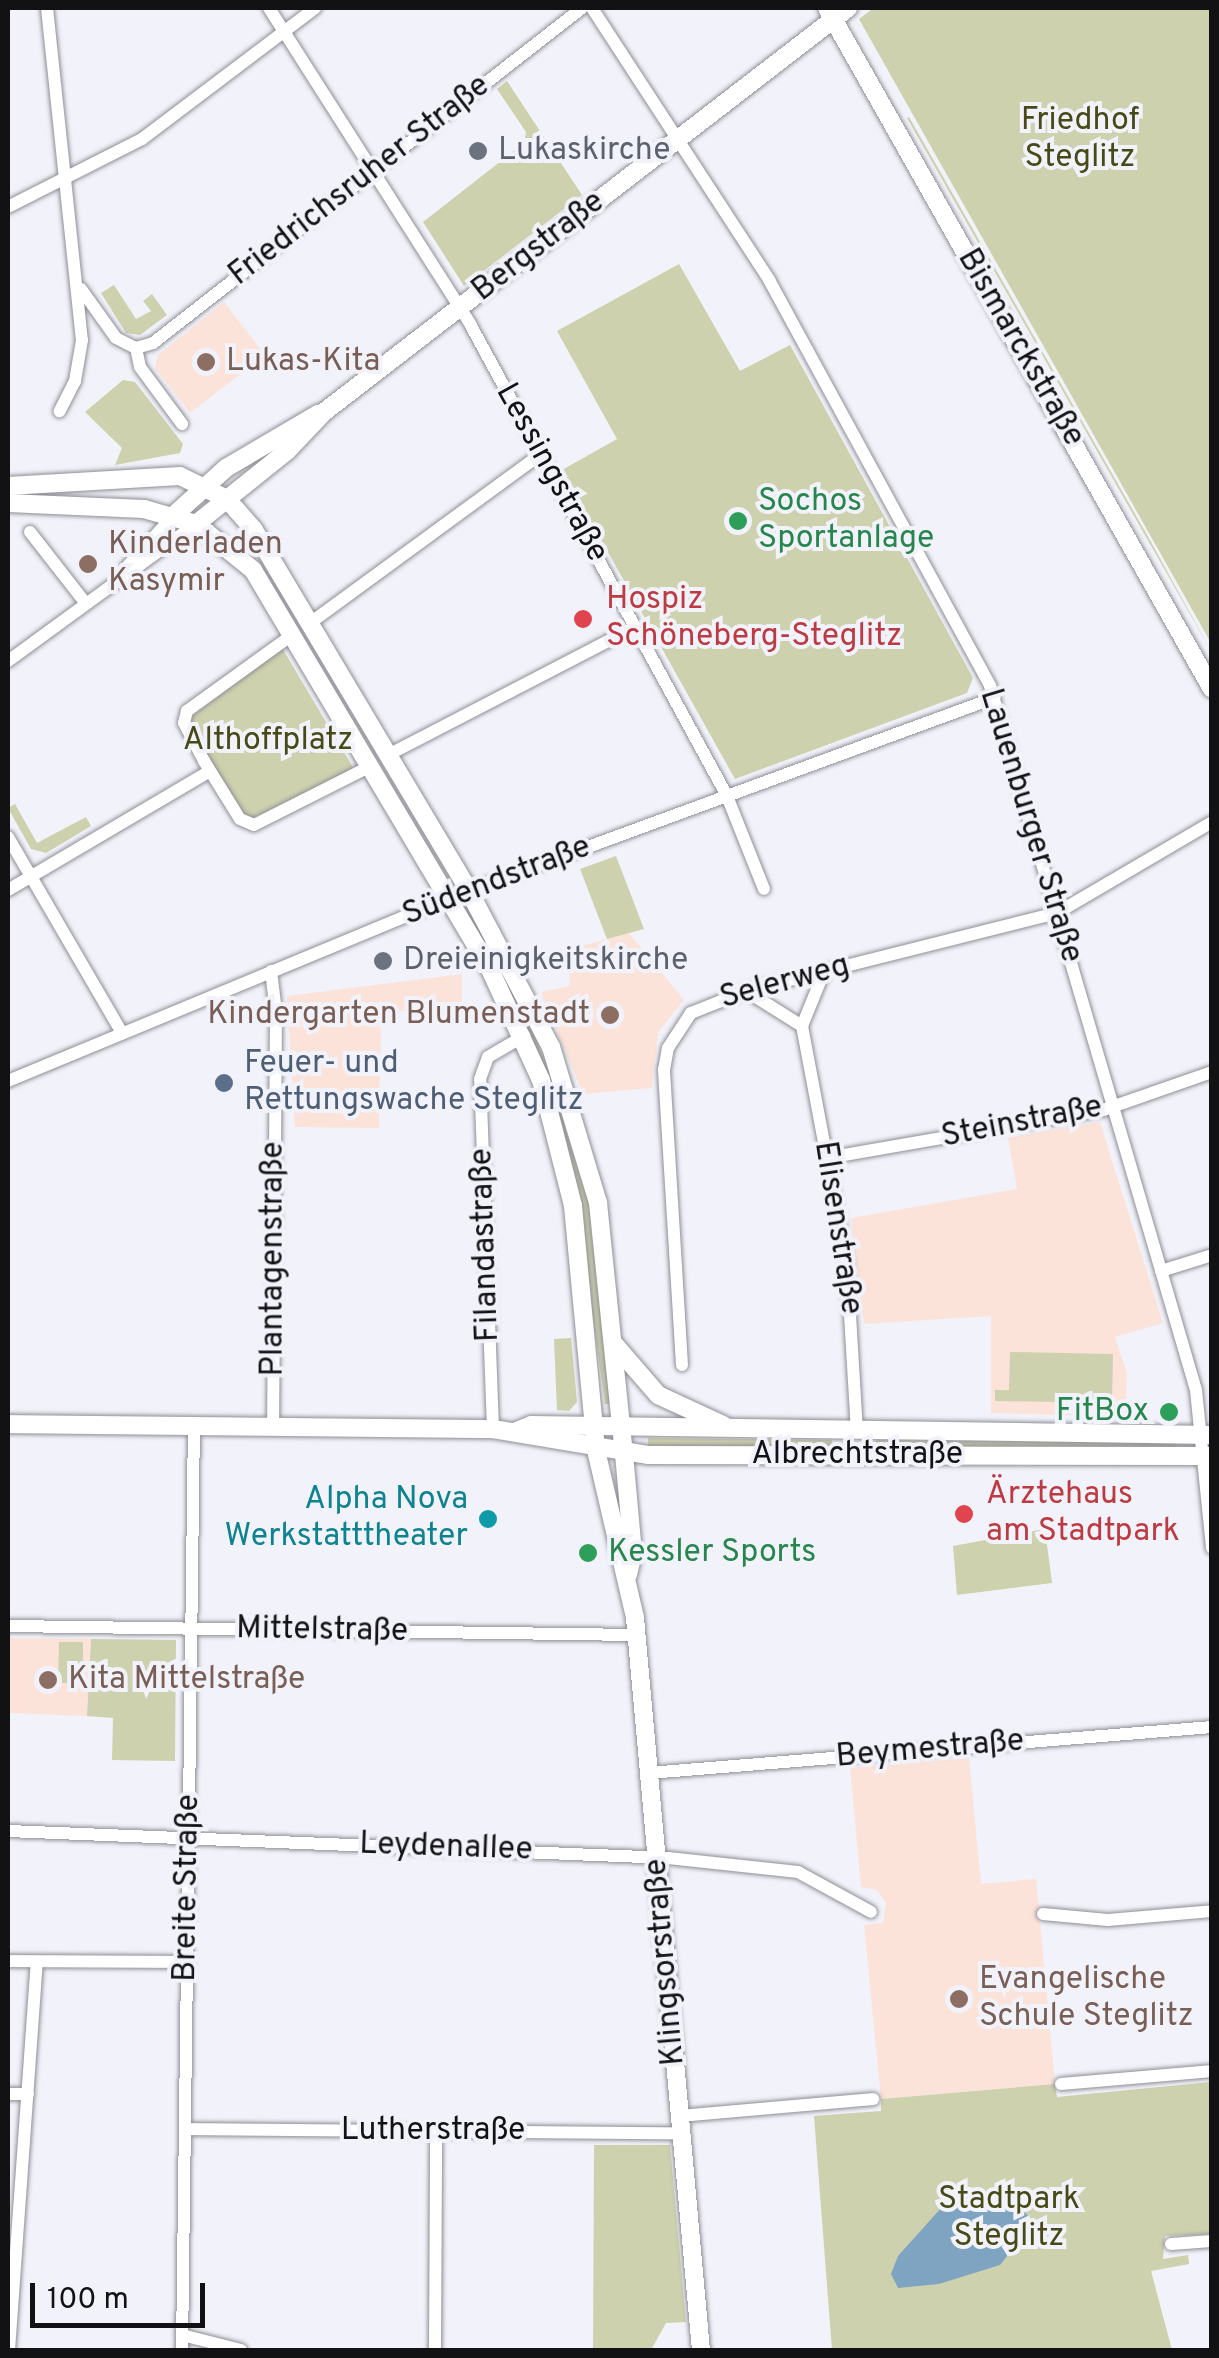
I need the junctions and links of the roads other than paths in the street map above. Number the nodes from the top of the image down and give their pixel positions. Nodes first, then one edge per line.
1 (47, 8) edge
2 (268, 8) edge
3 (315, 8) edge
4 (582, 8) edge
5 (592, 8) edge
6 (836, 11) edge
7 (284, 32) junction
8 (680, 138) junction
9 (374, 170) junction
10 (66, 182) junction
11 (8, 207) edge
12 (80, 287) junction
13 (460, 308) junction
14 (110, 330) junction
15 (82, 340) junction
16 (136, 348) junction
17 (60, 411) dead end
18 (324, 412) junction
19 (182, 424) dead end
20 (541, 454) junction
21 (207, 484) junction
22 (8, 486) edge
23 (228, 499) junction
24 (8, 503) edge
25 (172, 517) junction
26 (196, 524) junction
27 (254, 530) junction
28 (30, 532) dead end
29 (230, 548) junction
30 (122, 572) junction
31 (84, 601) junction
32 (310, 623) junction
33 (635, 627) junction
34 (292, 636) junction
35 (8, 661) edge
36 (1212, 689) edge
37 (994, 698) junction
38 (388, 755) junction
39 (369, 767) junction
40 (210, 771) junction
41 (727, 796) junction
42 (1212, 822) edge
43 (8, 837) edge
44 (30, 876) junction
45 (764, 888) dead end
46 (8, 890) edge
47 (469, 891) junction
48 (449, 898) junction
49 (1057, 913) junction
50 (270, 971) junction
51 (824, 972) junction
52 (746, 991) junction
53 (802, 1026) junction
54 (121, 1031) junction
55 (524, 1036) junction
56 (1212, 1072) edge
57 (8, 1082) edge
58 (1113, 1107) junction
59 (827, 1158) junction
60 (1212, 1255) edge
61 (1161, 1270) junction
62 (613, 1343) junction
63 (682, 1364) dead end
64 (8, 1424) edge
65 (194, 1426) junction
66 (273, 1426) junction
67 (595, 1427) junction
68 (621, 1428) junction
69 (494, 1429) junction
70 (737, 1430) junction
71 (514, 1432) junction
72 (862, 1432) junction
73 (1207, 1435) edge
74 (596, 1450) junction
75 (624, 1454) junction
76 (1208, 1456) edge
77 (868, 1457) junction
78 (1212, 1548) edge
79 (628, 1574) junction
80 (8, 1626) edge
81 (190, 1629) junction
82 (637, 1635) junction
83 (1212, 1726) edge
84 (649, 1773) junction
85 (8, 1831) edge
86 (188, 1838) junction
87 (657, 1858) junction
88 (1212, 1911) edge
89 (871, 1912) dead end
90 (1043, 1914) dead end
91 (8, 1962) edge
92 (37, 1962) junction
93 (187, 1962) junction
94 (1212, 2071) edge
95 (1061, 2084) dead end
96 (8, 2094) edge
97 (28, 2094) junction
98 (873, 2099) dead end
99 (681, 2124) junction
100 (185, 2130) junction
101 (436, 2131) junction
102 (1212, 2241) edge
103 (1171, 2244) dead end
104 (13, 2248) edge
105 (182, 2335) junction
106 (8, 2350) edge
107 (182, 2350) edge
108 (241, 2350) edge
109 (434, 2350) edge
110 (701, 2350) edge

1 - 10 street
2 - 7 street, Lessingstraße
3 - 7 street
4 - 9 street, Friedrichsruher Straße
5 - 8 street, Lauenburger Straße
6 - 8 main road, Bergstraße
6 - 36 main road, Bismarckstraße
7 - 9 street, Lessingstraße
7 - 10 street
8 - 13 main road, Bergstraße
8 - 37 street, Lauenburger Straße
9 - 13 street, Lessingstraße
9 - 16 street, Friedrichsruher Straße
10 - 11 street
10 - 12 street
12 - 14 street
12 - 15 street
13 - 18 main road, Bergstraße
13 - 20 street, Lessingstraße
14 - 15 street
14 - 16 street
15 - 17 street
16 - 19 street
18 - 21 main road, Bergstraße
18 - 23 main road, Bergstraße
20 - 32 street
20 - 33 street, Lessingstraße
21 - 22 main road
21 - 23 main road
21 - 25 main road, Bergstraße
23 - 26 main road, Bergstraße
23 - 27 main road
24 - 25 main road
25 - 26 main road
25 - 30 street, Bergstraße
26 - 29 main road
26 - 30 street, Bergstraße
27 - 29 main road
27 - 32 main road
28 - 31 street
29 - 34 main road
30 - 31 street, Bergstraße
31 - 35 street, Bergstraße
32 - 38 main road
33 - 38 street
33 - 41 street, Lessingstraße
34 - 39 main road
34 - 40 street
37 - 41 street, Südendstraße
37 - 49 street, Lauenburger Straße
38 - 47 main road
39 - 40 street
39 - 48 main road
40 - 44 street
41 - 45 street
41 - 47 street, Südendstraße
42 - 49 street, Selerweg
43 - 44 street
44 - 46 street
44 - 54 street
47 - 48 street, Südendstraße
47 - 62 main road, Klingsorstraße
48 - 50 street, Südendstraße
48 - 55 main road
49 - 51 street, Selerweg
49 - 58 street, Lauenburger Straße
50 - 54 street, Südendstraße
50 - 66 street, Plantagenstraße
51 - 52 street, Selerweg
51 - 53 street
52 - 53 street
52 - 63 street, Selerweg
53 - 59 street, Elisenstraße
54 - 57 street, Südendstraße
55 - 67 main road, Klingsorstraße
55 - 69 street, Filandastraße
56 - 58 street, Steinstraße
58 - 59 street, Steinstraße
58 - 61 street, Lauenburger Straße
59 - 72 street, Elisenstraße
60 - 61 street
61 - 73 street, Lauenburger Straße
62 - 68 main road, Klingsorstraße
62 - 70 main road
64 - 65 main road, Albrechtstraße
65 - 66 main road, Albrechtstraße
65 - 81 street, Breite Straße
66 - 69 main road, Albrechtstraße
67 - 68 main road, Albrechtstraße
67 - 71 main road, Albrechtstraße
67 - 74 main road, Klingsorstraße
68 - 70 main road, Albrechtstraße
68 - 75 main road, Klingsorstraße
69 - 71 main road, Albrechtstraße
70 - 72 main road, Albrechtstraße
71 - 74 main road, Albrechtstraße
72 - 73 main road, Albrechtstraße
72 - 77 main road
73 - 76 street, Lauenburger Straße
74 - 75 main road, Albrechtstraße
74 - 79 main road, Klingsorstraße
75 - 77 main road, Albrechtstraße
75 - 79 main road, Klingsorstraße
76 - 77 main road, Albrechtstraße
76 - 78 street, Lauenburger Straße
79 - 82 main road, Klingsorstraße
80 - 81 street, Mittelstraße
81 - 82 street, Mittelstraße
81 - 86 street, Breite Straße
82 - 84 main road, Klingsorstraße
83 - 84 street, Beymestraße
84 - 87 main road, Klingsorstraße
85 - 86 street, Leydenallee
86 - 87 street, Leydenallee
86 - 93 street, Breite Straße
87 - 89 street, Leydenallee
87 - 99 main road, Klingsorstraße
88 - 90 street
91 - 92 street
92 - 93 street
92 - 97 street
93 - 100 street, Breite Straße
94 - 95 street
96 - 97 street
97 - 104 street
98 - 99 street, Lutherstraße
99 - 101 street, Lutherstraße
99 - 110 main road, Klingsorstraße
100 - 101 street, Lutherstraße
100 - 105 street, Breite Straße
101 - 109 street
102 - 103 street
104 - 106 street
105 - 107 street, Breite Straße
105 - 108 street

